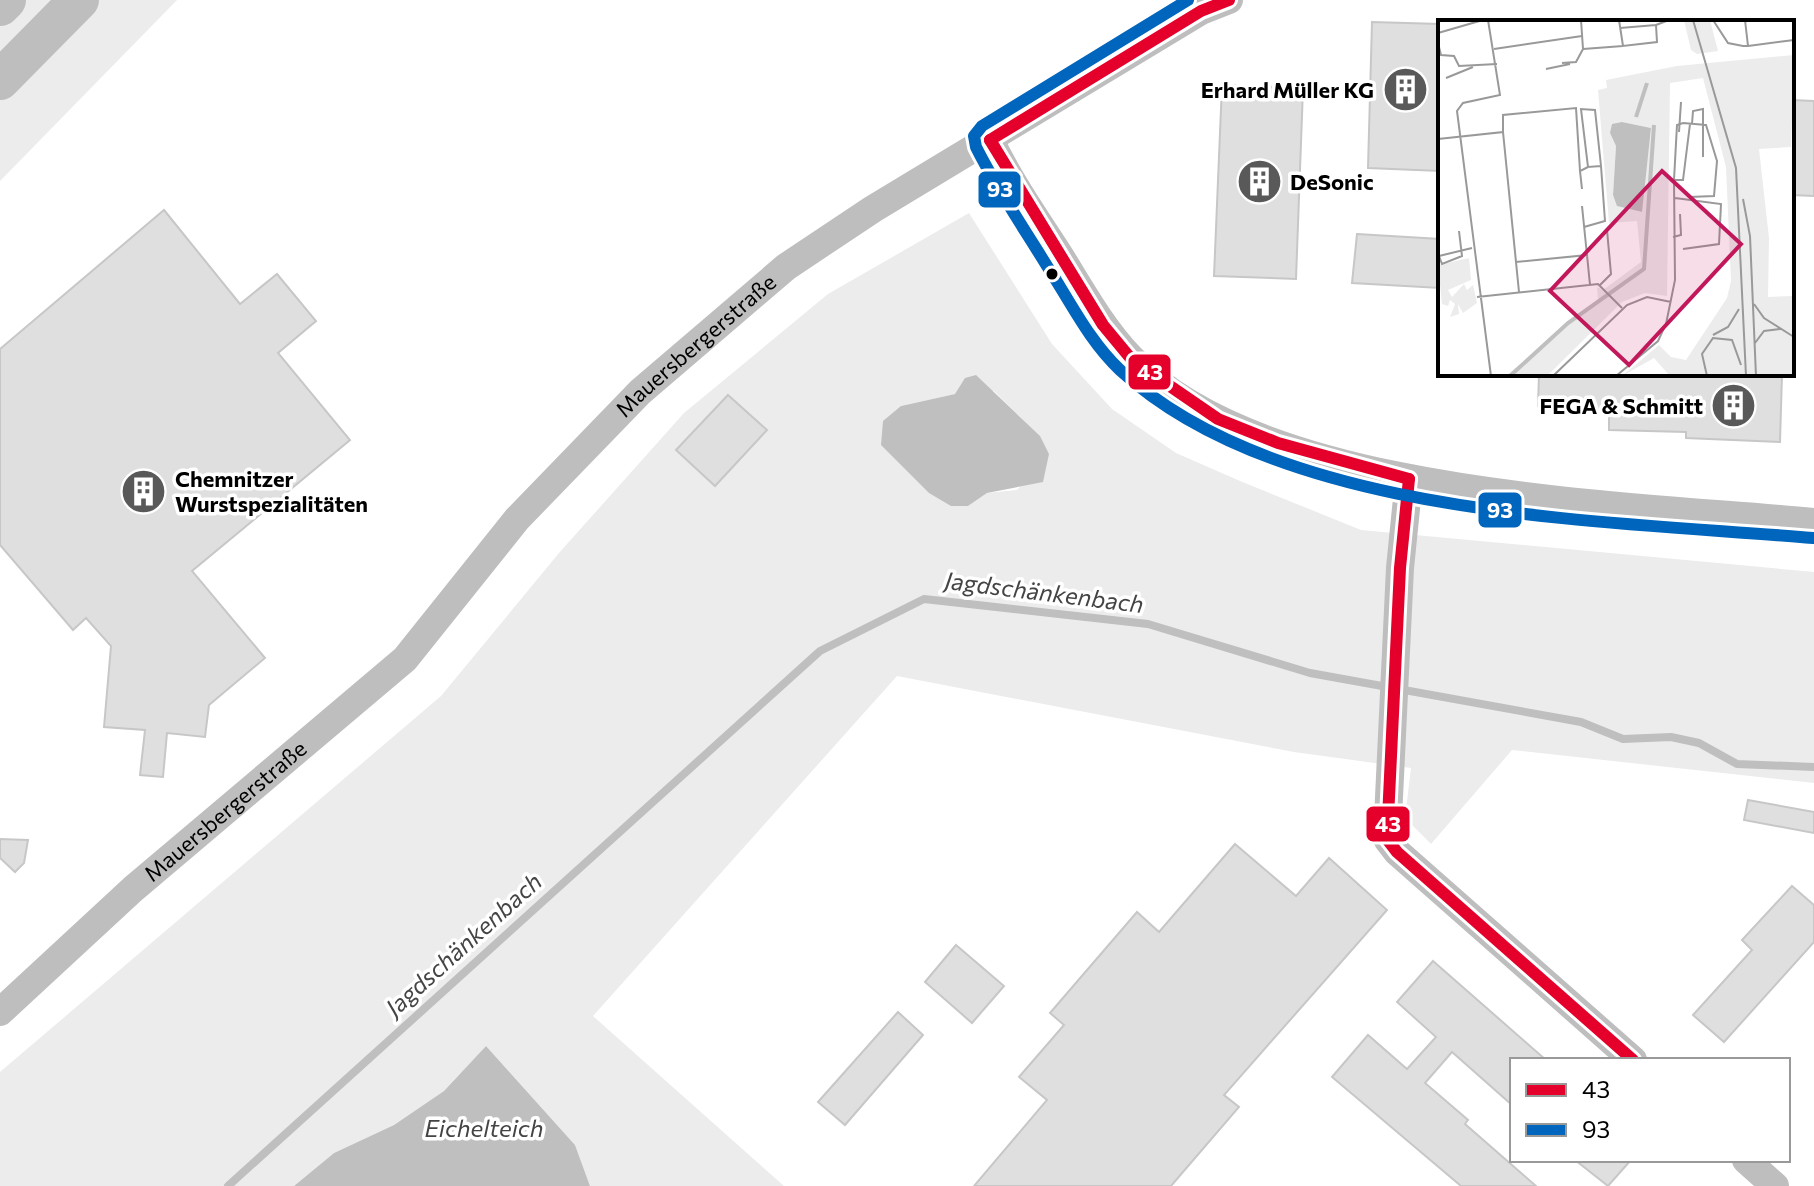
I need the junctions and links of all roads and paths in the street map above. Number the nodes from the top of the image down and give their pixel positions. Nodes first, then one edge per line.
1 (6, 0) edge
2 (79, 0) edge
3 (1229, 0) edge
4 (0, 6) edge
5 (0, 80) edge
6 (990, 140) junction
7 (1409, 479) junction
8 (1814, 522) edge
9 (0, 1012) edge
10 (1631, 1058) edge
11 (1748, 1162) edge
12 (1775, 1186) edge

1 - 4 highway
2 - 5 highway
3 - 6 street, Mauersbergerstraße
6 - 7 street
6 - 9 street, Mauersbergerstraße
7 - 8 street
7 - 10 street
11 - 12 street

